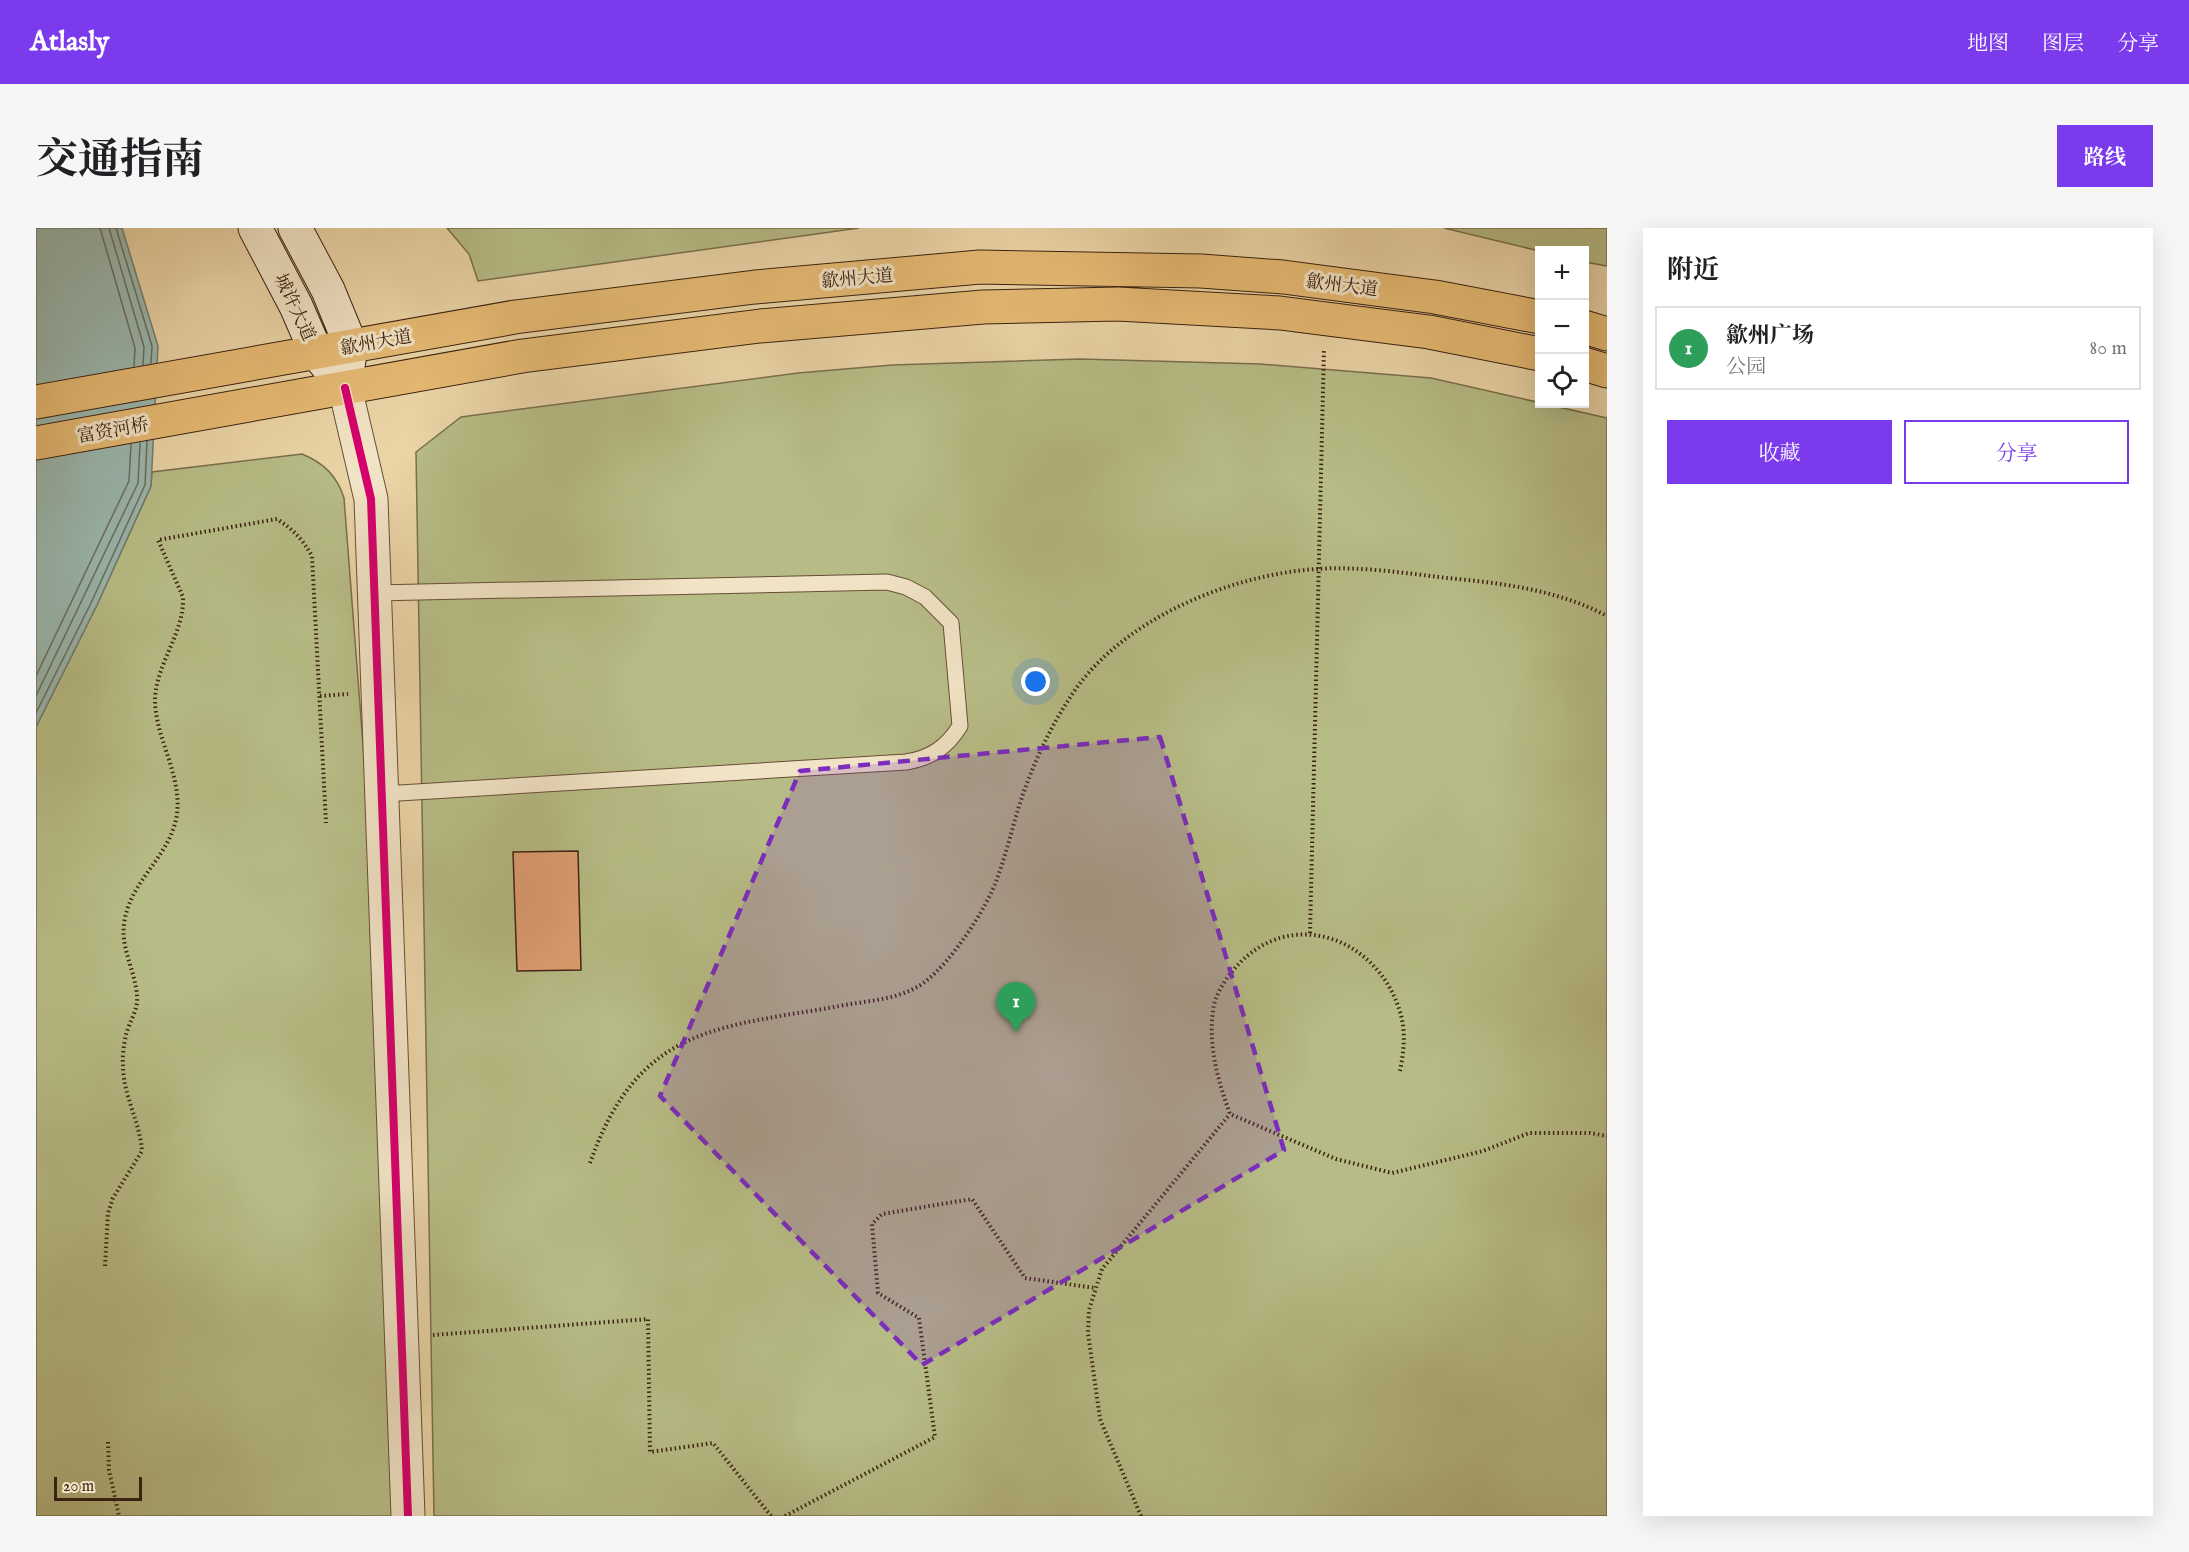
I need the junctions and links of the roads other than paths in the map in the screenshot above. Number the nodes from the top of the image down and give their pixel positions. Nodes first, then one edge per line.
1 (255, 228) edge
2 (295, 228) edge
3 (1535, 316) edge
4 (1589, 329) edge
5 (1607, 334) edge
6 (351, 346) junction
7 (316, 352) junction
8 (1535, 353) edge
9 (1589, 365) edge
10 (1607, 370) edge
11 (345, 388) junction
12 (36, 402) edge
13 (190, 416) joint
14 (36, 443) edge
15 (375, 593) junction
16 (383, 794) junction
17 (408, 1516) edge

1 - 7 street, 城许大道
2 - 6 street, 城许大道
3 - 6 highway, 歙州大道
4 - 5 highway
6 - 7 highway, 歙州大道
6 - 11 street
7 - 11 street, 城许大道
7 - 12 highway, 歙州大道
8 - 11 highway, 歙州大道
9 - 10 highway
11 - 13 highway, 歙州大道
11 - 15 street
13 - 14 highway, 富资河桥
15 - 16 street
15 - 16 lane
16 - 17 street

